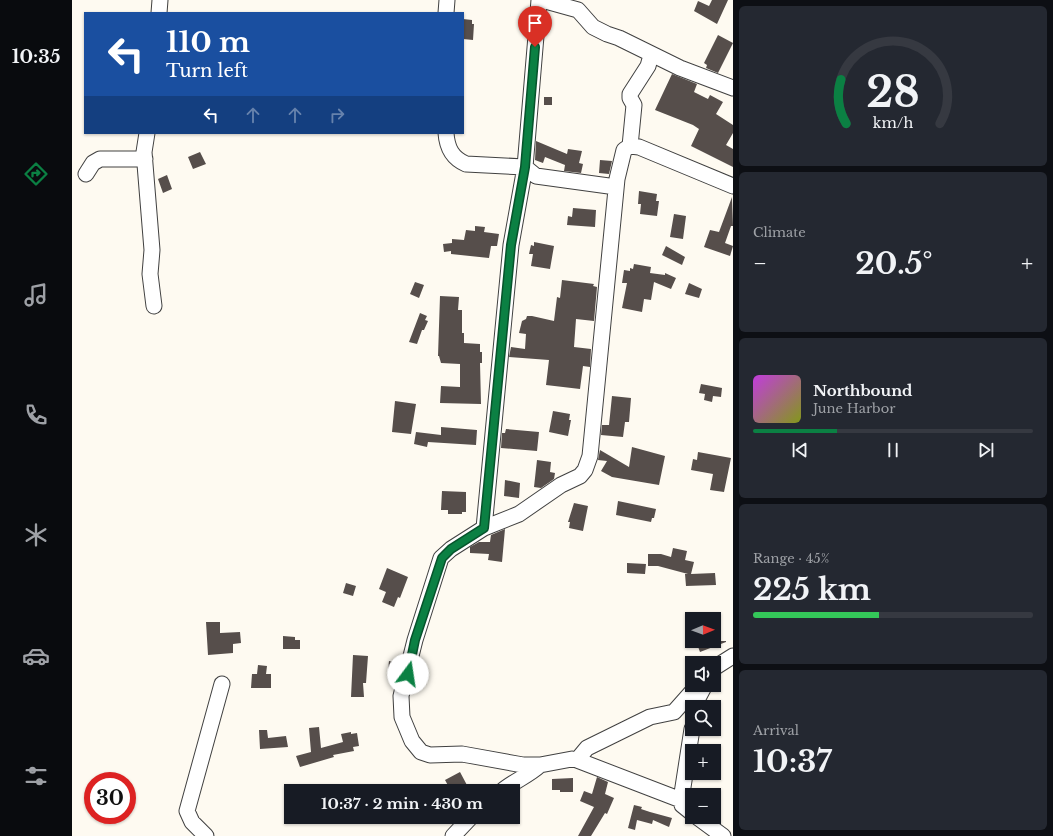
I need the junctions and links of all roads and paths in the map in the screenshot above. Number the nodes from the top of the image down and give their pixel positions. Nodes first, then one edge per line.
1 (160, 0) edge
2 (447, 0) edge
3 (539, 0) edge
4 (542, 0) edge
5 (159, 12) edge
6 (446, 12) edge
7 (655, 56) junction
8 (733, 88) edge
9 (147, 134) edge
10 (446, 134) edge
11 (630, 146) junction
12 (145, 159) junction
13 (525, 167) junction
14 (86, 174) dead end
15 (733, 186) edge
16 (616, 187) junction
17 (154, 306) dead end
18 (484, 528) junction
19 (733, 656) edge
20 (721, 664) edge
21 (222, 684) dead end
22 (692, 692) edge
23 (691, 736) edge
24 (577, 760) junction
25 (540, 765) junction
26 (511, 784) edge
27 (681, 800) junction
28 (685, 807) edge
29 (464, 824) edge
30 (707, 824) edge
31 (206, 836) edge
32 (453, 836) edge
33 (723, 836) edge

1 - 5 street
2 - 6 street
3 - 13 street
4 - 7 street
7 - 8 street
7 - 11 street
9 - 12 street
10 - 13 street
11 - 15 street
11 - 16 street
12 - 14 street
12 - 17 street
13 - 16 street
13 - 18 street
16 - 18 street
18 - 25 street
19 - 20 street
21 - 31 street
22 - 24 street
23 - 27 street
24 - 25 street
24 - 27 street
25 - 26 street
27 - 28 street
29 - 32 street
30 - 33 street

